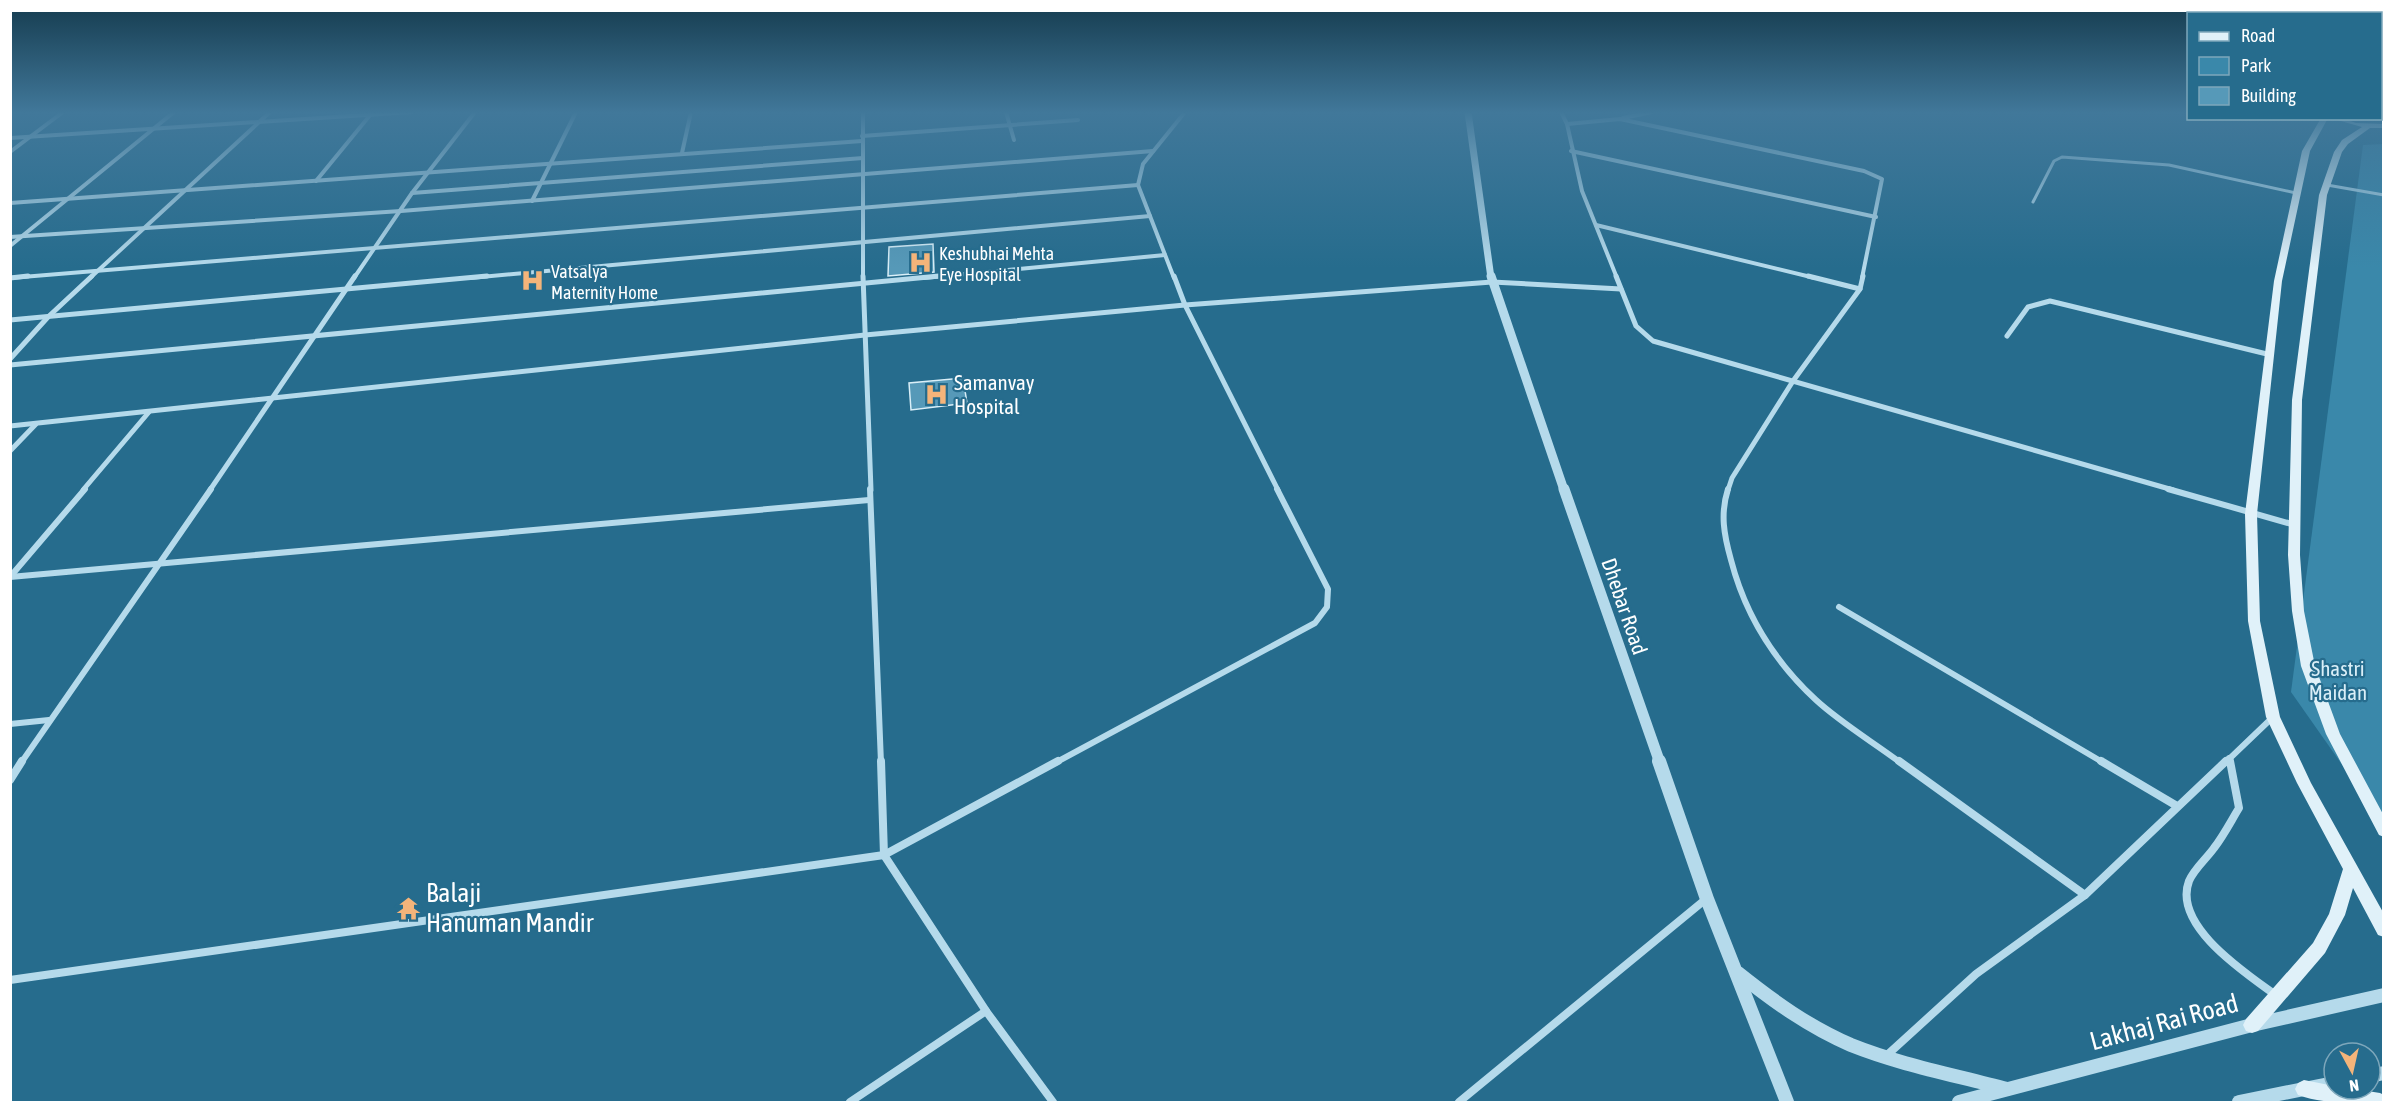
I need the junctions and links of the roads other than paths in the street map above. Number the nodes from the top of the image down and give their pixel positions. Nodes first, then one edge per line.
1 (111, 164) edge
2 (215, 164) edge
3 (330, 164) edge
4 (434, 164) edge
5 (549, 164) joint
6 (801, 164) edge
7 (863, 164) edge
8 (983, 164) edge
9 (1145, 164) edge
10 (1475, 164) edge
11 (1575, 164) edge
12 (1632, 164) edge
13 (1828, 164) edge
14 (2052, 164) edge
15 (2155, 164) edge
16 (2303, 164) edge
17 (2334, 164) edge
18 (427, 173) junction
19 (864, 173) junction
20 (316, 181) junction
21 (539, 185) junction
22 (1138, 185) junction
23 (2326, 185) junction
24 (187, 190) junction
25 (412, 193) junction
26 (2296, 193) junction
27 (2384, 195) edge
28 (67, 200) junction
29 (532, 201) junction
30 (2033, 202) dead end
31 (10, 203) edge
32 (862, 209) junction
33 (401, 211) junction
34 (1150, 216) junction
35 (1876, 216) junction
36 (1596, 225) junction
37 (146, 229) junction
38 (22, 236) junction
39 (10, 237) edge
40 (864, 243) junction
41 (10, 246) edge
42 (375, 250) junction
43 (1165, 255) junction
44 (101, 270) junction
45 (10, 278) edge
46 (1492, 282) junction
47 (863, 285) junction
48 (1621, 288) junction
49 (348, 289) junction
50 (1860, 289) junction
51 (1185, 305) junction
52 (48, 317) junction
53 (10, 320) edge
54 (865, 335) junction
55 (2007, 336) dead end
56 (315, 337) junction
57 (2271, 355) junction
58 (10, 359) edge
59 (10, 365) edge
60 (1792, 381) junction
61 (272, 399) junction
62 (149, 412) junction
63 (36, 424) junction
64 (10, 426) edge
65 (10, 451) edge
66 (869, 500) junction
67 (2251, 514) junction
68 (2295, 525) junction
69 (160, 564) junction
70 (10, 577) edge
71 (1839, 607) dead end
72 (2273, 717) junction
73 (49, 720) junction
74 (10, 724) edge
75 (2229, 758) junction
76 (10, 780) edge
77 (2177, 806) junction
78 (2384, 831) edge
79 (884, 855) junction
80 (2350, 869) junction
81 (2085, 895) junction
82 (1707, 899) junction
83 (2384, 930) edge
84 (1735, 971) junction
85 (10, 981) edge
86 (2384, 995) edge
87 (2278, 997) junction
88 (986, 1011) junction
89 (2252, 1025) junction
90 (1886, 1056) junction
91 (2322, 1085) edge
92 (2009, 1089) junction
93 (2304, 1089) junction
94 (850, 1102) edge
95 (1053, 1102) edge
96 (1459, 1102) edge
97 (1787, 1102) edge
98 (1959, 1102) edge
99 (2239, 1102) edge
100 (2380, 1102) edge

1 - 28 street
2 - 24 street
3 - 20 street
4 - 18 street
5 - 18 street
5 - 21 street
6 - 21 street
7 - 19 street
8 - 19 street
9 - 22 street
10 - 46 street, Dhebar Road
11 - 36 street
12 - 35 street
13 - 35 street
14 - 30 lane
15 - 26 lane
16 - 26 main road
17 - 23 main road
18 - 20 street
18 - 25 street
19 - 29 street
19 - 32 street
20 - 24 street
21 - 25 street
21 - 29 street
22 - 32 street
22 - 34 street
23 - 27 lane
23 - 68 main road
24 - 28 street
24 - 37 street
25 - 33 street
26 - 57 main road
28 - 31 street
28 - 38 street
29 - 33 street
32 - 40 street
32 - 42 street
33 - 37 street
33 - 42 street
34 - 40 street
34 - 43 street
35 - 50 street
36 - 48 street
36 - 50 street
37 - 38 street
37 - 44 street
38 - 39 street
38 - 41 street
40 - 47 street
40 - 49 street
42 - 44 street
42 - 49 street
43 - 47 street
43 - 51 street
44 - 45 street
44 - 52 street
46 - 48 street
46 - 51 street
46 - 82 street, Dhebar Road
47 - 54 street
47 - 56 street
48 - 60 street
49 - 52 street
49 - 56 street
50 - 60 street
51 - 54 street
51 - 79 street
52 - 53 street
52 - 58 street
54 - 61 street
54 - 66 street
55 - 57 street
56 - 59 street
56 - 61 street
57 - 67 main road
60 - 67 street
60 - 81 street
61 - 62 street
61 - 69 street
62 - 63 street
62 - 70 street
63 - 64 street
63 - 65 street
66 - 69 street
66 - 79 street
67 - 68 street
67 - 72 main road
68 - 78 main road
69 - 70 street
69 - 73 street
71 - 77 street
72 - 75 street
72 - 80 main road
73 - 74 street
73 - 76 street
75 - 77 street
75 - 87 street
77 - 81 street
79 - 85 street
79 - 88 street
80 - 83 main road
80 - 87 main road
81 - 90 street
82 - 84 street, Dhebar Road
82 - 96 street
84 - 90 street
84 - 97 street, Dhebar Road
86 - 89 street, Lakhaj Rai Road
87 - 89 main road
88 - 94 street
88 - 95 street
89 - 92 street, Lakhaj Rai Road
90 - 92 street
91 - 93 street
92 - 98 street, Lakhaj Rai Road
93 - 99 street
93 - 100 main road

